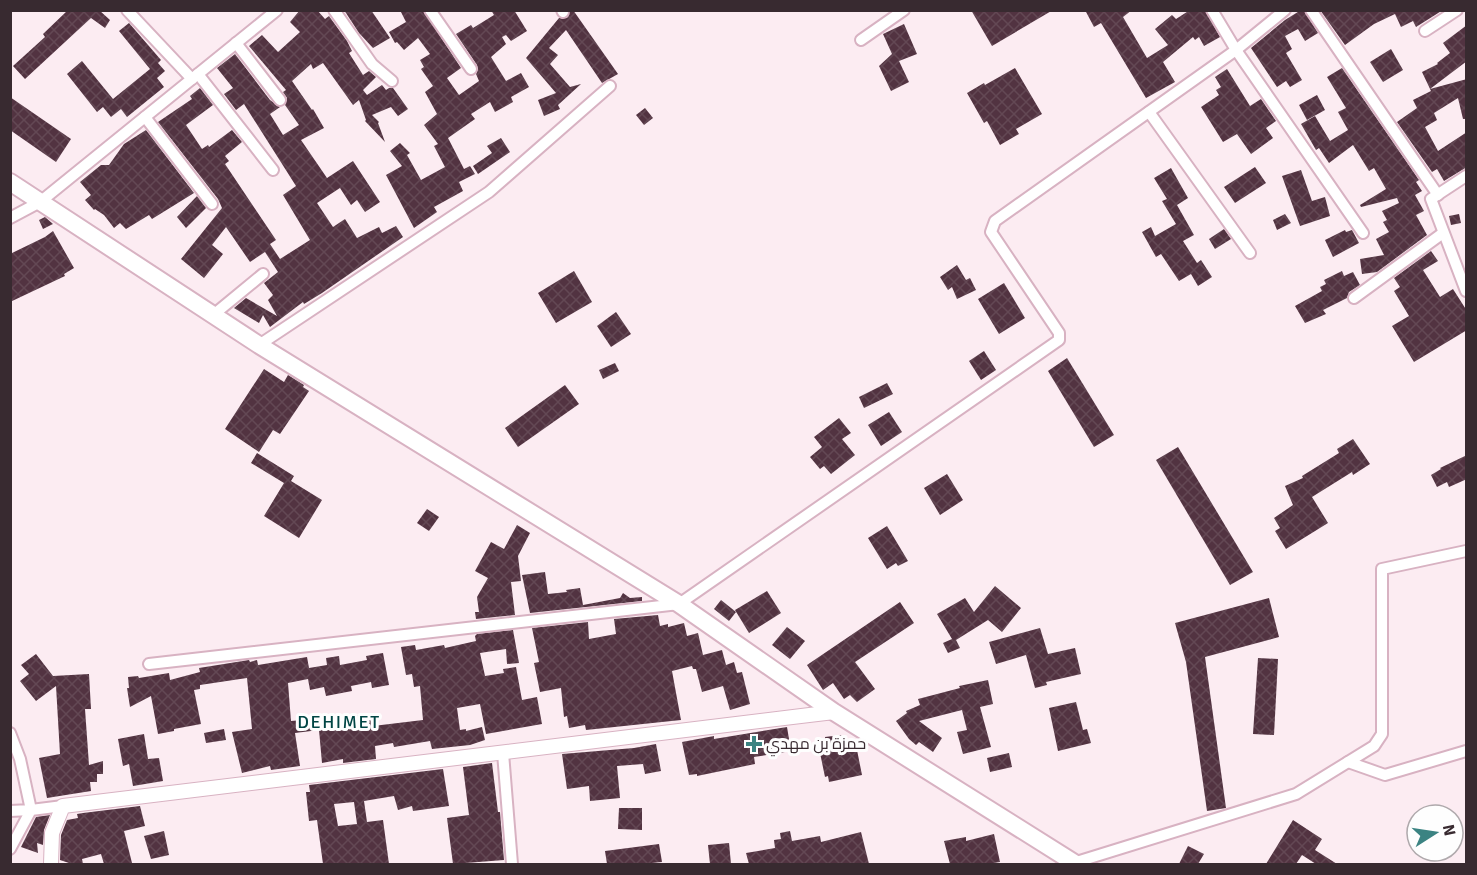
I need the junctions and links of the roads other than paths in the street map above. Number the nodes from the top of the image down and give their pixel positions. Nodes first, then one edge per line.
1 (127, 10) edge
2 (277, 10) edge
3 (334, 10) edge
4 (430, 10) edge
5 (904, 10) edge
6 (1212, 10) edge
7 (1285, 10) edge
8 (1311, 10) edge
9 (1457, 10) edge
10 (1425, 32) dead end
11 (861, 40) dead end
12 (236, 44) junction
13 (1236, 50) junction
14 (471, 69) dead end
15 (195, 77) junction
16 (392, 81) dead end
17 (610, 86) dead end
18 (280, 100) dead end
19 (1149, 112) junction
20 (145, 117) junction
21 (273, 170) dead end
22 (1467, 176) edge
23 (10, 182) edge
24 (1438, 195) junction
25 (40, 202) junction
26 (212, 204) dead end
27 (10, 218) edge
28 (1363, 233) dead end
29 (1443, 233) junction
30 (1250, 253) dead end
31 (263, 274) dead end
32 (1467, 291) edge
33 (1354, 298) dead end
34 (212, 316) junction
35 (259, 345) junction
36 (1467, 550) edge
37 (679, 604) junction
38 (149, 664) dead end
39 (834, 712) junction
40 (10, 733) edge
41 (1467, 751) edge
42 (503, 753) junction
43 (1348, 762) junction
44 (63, 806) junction
45 (31, 810) junction
46 (10, 811) edge
47 (10, 849) edge
48 (51, 864) edge
49 (512, 864) edge
50 (1073, 864) edge

1 - 15 street
2 - 12 street
3 - 16 street
4 - 14 street
5 - 11 street
6 - 13 street
7 - 13 street
8 - 24 street
9 - 10 street
12 - 15 street
12 - 18 street
13 - 19 street
13 - 28 street
15 - 20 street
15 - 21 street
17 - 35 street
19 - 30 street
19 - 37 street
20 - 25 street
20 - 26 street
22 - 24 street
23 - 25 main road
24 - 29 street
25 - 27 street
25 - 34 main road
29 - 32 street
29 - 33 street
31 - 34 street
34 - 35 main road
35 - 37 main road
36 - 43 street
37 - 38 street
37 - 39 main road
39 - 42 street
39 - 50 main road
40 - 45 street
41 - 43 street
42 - 44 street
42 - 49 street
43 - 50 street
44 - 45 street
44 - 48 street
45 - 46 street
45 - 47 street

